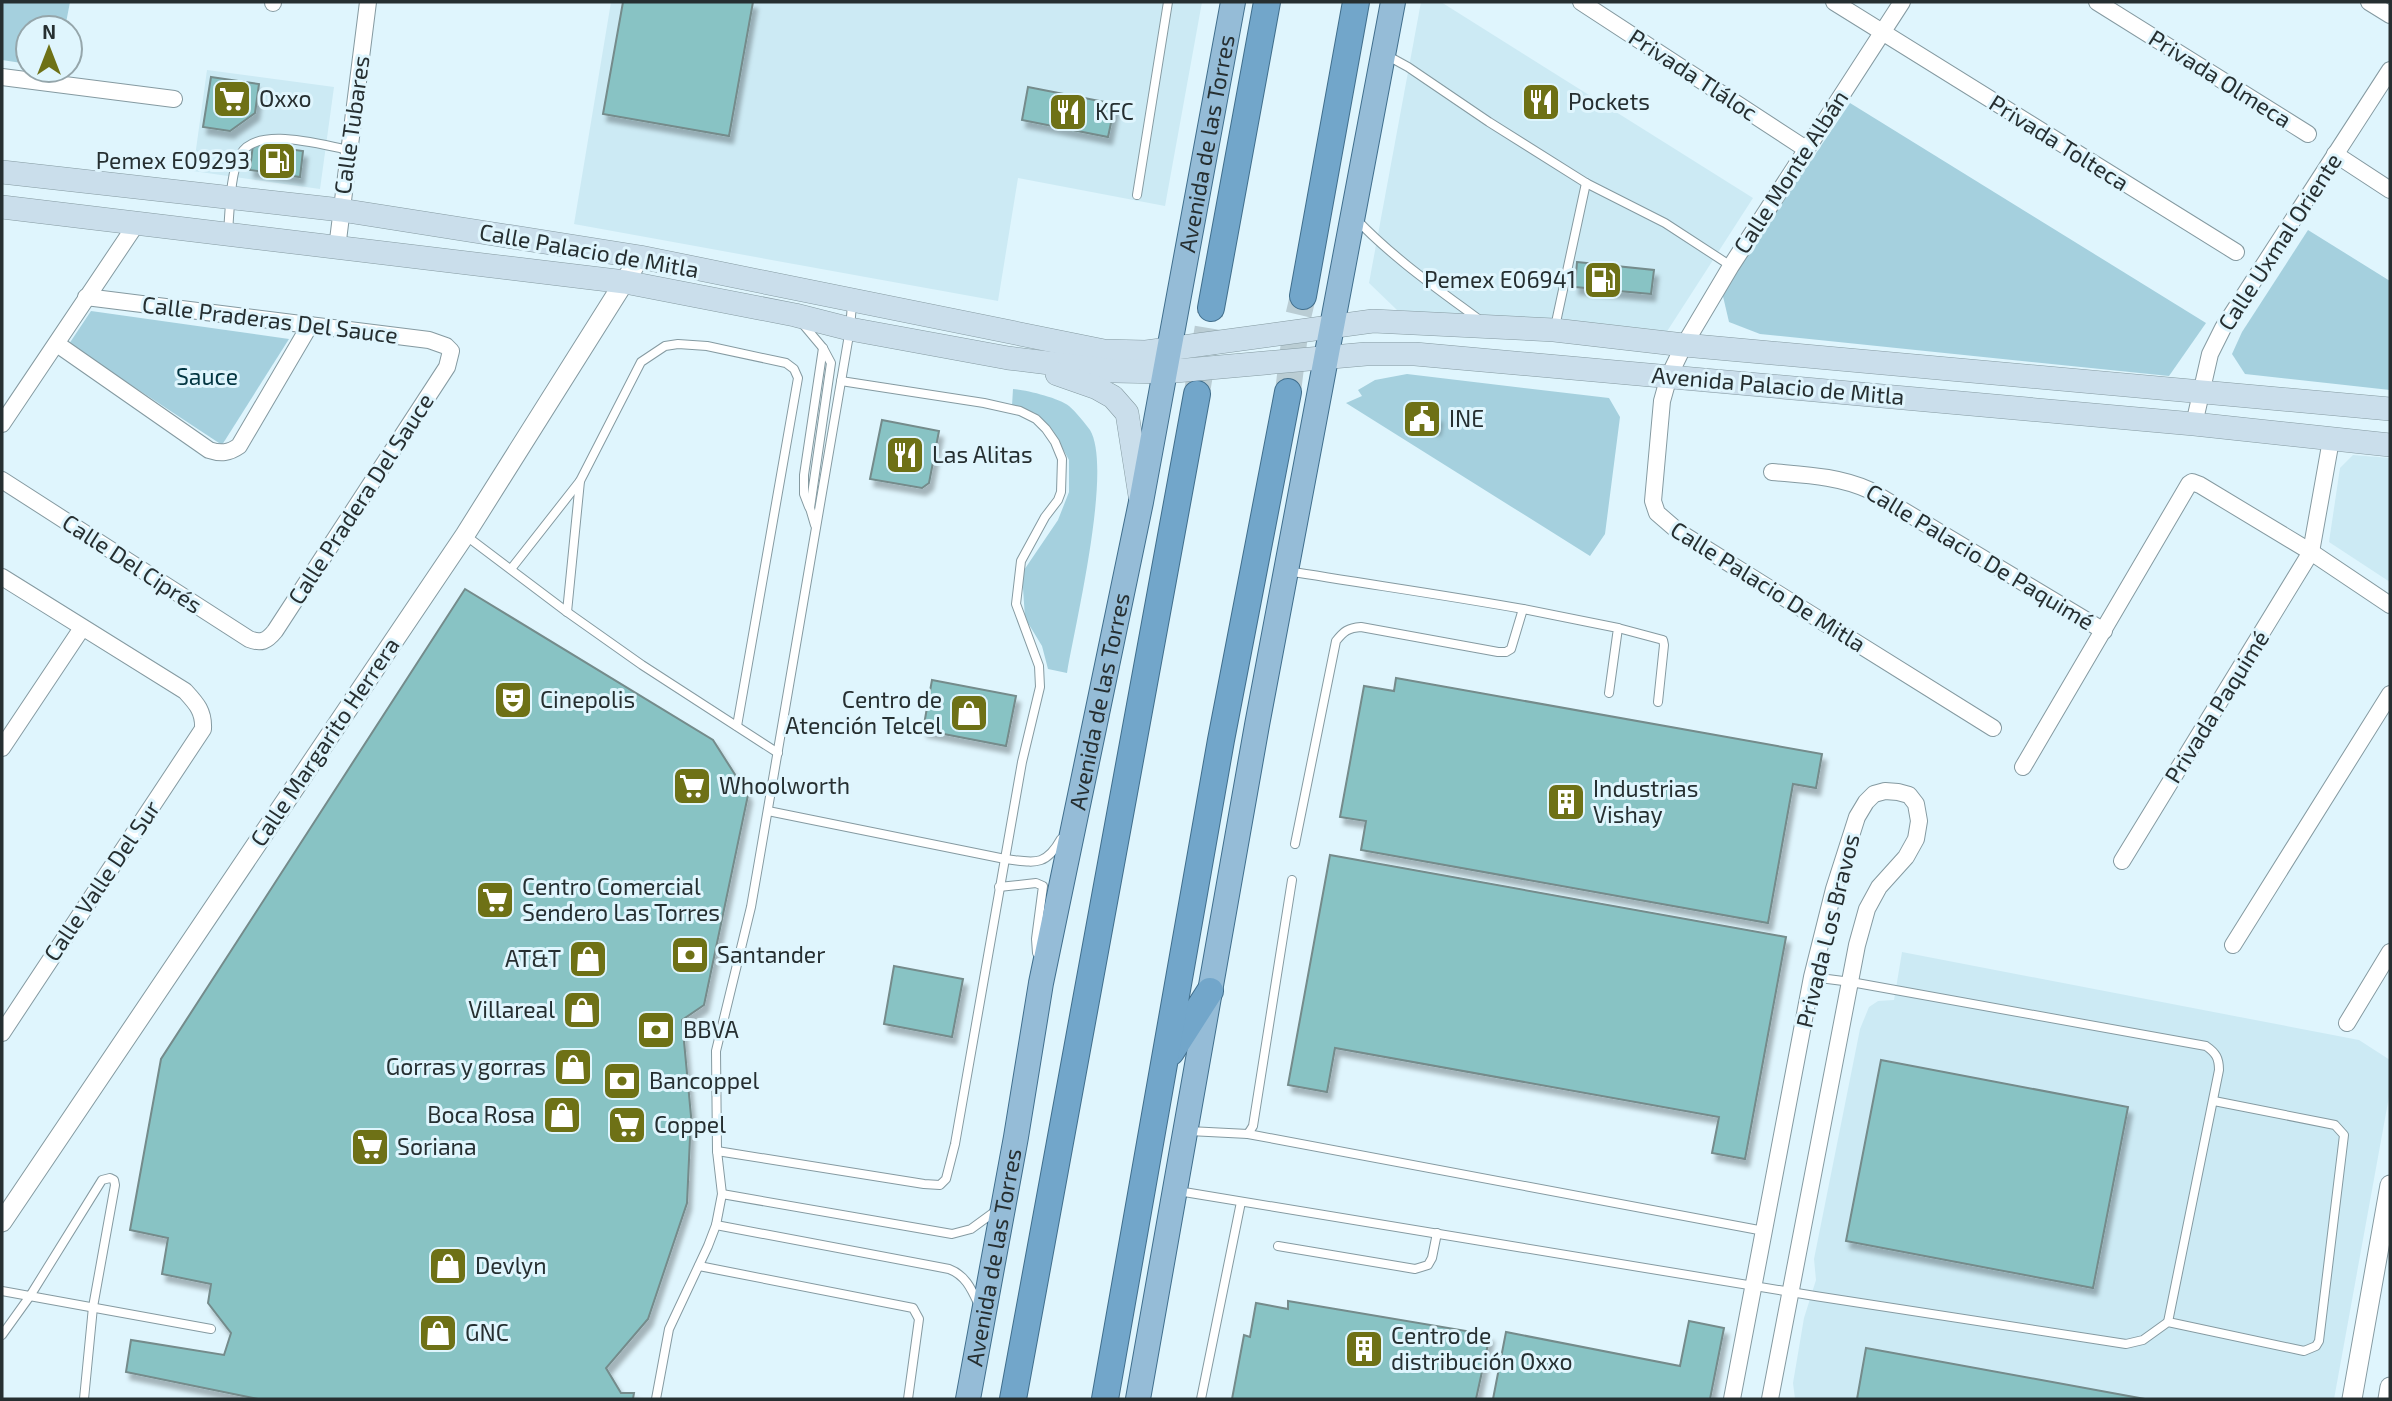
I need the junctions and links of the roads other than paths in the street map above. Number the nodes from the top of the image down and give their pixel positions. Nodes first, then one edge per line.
1 (368, 2) edge
2 (1168, 2) edge
3 (1233, 2) edge
4 (1267, 2) edge
5 (1356, 2) edge
6 (1392, 2) edge
7 (1581, 2) edge
8 (1834, 2) edge
9 (1902, 2) edge
10 (2097, 2) edge
11 (2369, 2) edge
12 (2390, 15) edge
13 (1882, 33) junction
14 (1383, 54) junction
15 (2390, 70) edge
16 (2, 77) edge
17 (174, 99) dead end
18 (2308, 134) dead end
19 (1806, 149) junction
20 (349, 150) junction
21 (2335, 155) junction
22 (2, 172) edge
23 (1586, 183) junction
24 (2390, 190) edge
25 (1137, 195) dead end
26 (231, 198) junction
27 (2, 207) edge
28 (341, 210) junction
29 (1352, 214) junction
30 (137, 223) junction
31 (227, 234) junction
32 (337, 248) junction
33 (2236, 252) dead end
34 (640, 257) junction
35 (1731, 266) junction
36 (625, 282) junction
37 (1303, 296) tunnel mouth
38 (86, 298) junction
39 (852, 301) junction
40 (1210, 308) tunnel mouth
41 (795, 315) junction
42 (310, 324) junction
43 (1331, 326) junction
44 (1489, 326) junction
45 (850, 329) junction
46 (1554, 330) junction
47 (57, 344) junction
48 (1684, 345) junction
49 (1171, 347) junction
50 (450, 351) joint
51 (1008, 358) junction
52 (1326, 358) junction
53 (1164, 372) junction
54 (1669, 376) junction
55 (841, 381) junction
56 (2200, 391) junction
57 (1288, 392) tunnel mouth
58 (1197, 394) tunnel mouth
59 (2390, 409) edge
60 (2, 424) edge
61 (2194, 424) junction
62 (2331, 439) junction
63 (2390, 445) edge
64 (1772, 472) dead end
65 (2, 480) edge
66 (580, 481) junction
67 (1141, 502) junction
68 (816, 526) junction
69 (465, 534) junction
70 (2311, 552) junction
71 (511, 569) junction
72 (1287, 570) junction
73 (2, 577) edge
74 (2390, 605) edge
75 (1523, 609) junction
76 (566, 612) junction
77 (82, 628) junction
78 (1618, 628) junction
79 (2104, 631) junction
80 (264, 641) joint
81 (1609, 693) dead end
82 (2390, 694) edge
83 (1658, 702) dead end
84 (737, 726) junction
85 (1993, 728) dead end
86 (2, 748) edge
87 (778, 752) junction
88 (2023, 767) dead end
89 (768, 811) junction
90 (1075, 820) junction
91 (1295, 844) dead end
92 (1005, 859) junction
93 (2122, 861) dead end
94 (1292, 880) dead end
95 (999, 887) junction
96 (2233, 945) dead end
97 (2390, 952) edge
98 (1812, 977) junction
99 (1851, 982) junction
100 (1041, 983) junction
101 (1210, 991) junction
102 (2347, 1023) dead end
103 (2, 1033) edge
104 (1165, 1062) junction
105 (2214, 1101) junction
106 (1186, 1131) junction
107 (1248, 1134) junction
108 (717, 1151) junction
109 (2390, 1185) edge
110 (1175, 1191) junction
111 (722, 1194) junction
112 (1241, 1202) junction
113 (1002, 1206) junction
114 (2, 1222) edge
115 (716, 1225) junction
116 (1765, 1231) junction
117 (1437, 1233) junction
118 (1278, 1246) dead end
119 (699, 1266) junction
120 (1755, 1286) junction
121 (2, 1291) edge
122 (1790, 1292) junction
123 (30, 1296) junction
124 (93, 1307) junction
125 (983, 1311) junction
126 (2168, 1322) junction
127 (211, 1329) dead end
128 (2, 1335) edge
129 (2390, 1387) edge
130 (84, 1399) edge
131 (656, 1399) edge
132 (908, 1399) edge
133 (968, 1399) edge
134 (1013, 1399) edge
135 (1105, 1399) edge
136 (1138, 1399) edge
137 (1201, 1399) edge
138 (1732, 1399) edge
139 (1770, 1399) edge
140 (2352, 1399) edge
141 (2388, 1399) edge

1 - 20 street, Calle Tubares
2 - 25 lane
3 - 49 main road, Avenida de las Torres
4 - 40 highway, Avenida de las Torres
5 - 37 highway
6 - 14 main road
7 - 19 street, Privada Tláloc
8 - 13 street, Privada Tolteca
9 - 13 street, Calle Monte Albán
10 - 18 street, Privada Olmeca
11 - 12 street
13 - 19 street, Calle Monte Albán
13 - 33 street, Privada Tolteca
14 - 23 lane
14 - 29 main road
15 - 21 street, Calle Uxmal Oriente
16 - 17 street
19 - 35 street, Calle Monte Albán
20 - 26 lane
20 - 28 street, Calle Tubares
21 - 24 street
21 - 56 street, Calle Uxmal Oriente
22 - 26 main road, Calle Palacio de Mitla
23 - 35 lane
23 - 46 lane
26 - 28 main road, Calle Palacio de Mitla
26 - 31 lane
27 - 30 main road, Calle Palacio de Mitla
28 - 32 street, Calle Tubares
28 - 34 main road, Calle Palacio de Mitla
29 - 43 main road
29 - 44 lane
30 - 31 main road, Calle Palacio de Mitla
30 - 38 street
31 - 32 main road, Calle Palacio de Mitla
32 - 36 main road, Calle Palacio de Mitla
34 - 36 street, Calle Margarito Herrera
34 - 39 main road, Calle Palacio de Mitla
35 - 48 street, Calle Monte Albán
36 - 41 main road, Calle Palacio de Mitla
36 - 69 street, Calle Margarito Herrera
38 - 42 street, Calle Praderas Del Sauce
38 - 47 street
39 - 45 lane
39 - 49 main road, Calle Palacio de Mitla
41 - 45 main road, Calle Palacio de Mitla
41 - 68 lane
42 - 47 street
42 - 50 street, Calle Praderas Del Sauce
43 - 44 main road, Avenida Palacio de Mitla
43 - 49 main road, Avenida Palacio de Mitla
43 - 52 main road
44 - 46 main road, Avenida Palacio de Mitla
45 - 51 main road, Calle Palacio de Mitla
45 - 55 lane
46 - 48 main road, Avenida Palacio de Mitla
47 - 60 street
48 - 54 street, Calle Palacio De Mitla
48 - 56 main road, Avenida Palacio de Mitla
49 - 53 main road, Avenida de las Torres
50 - 80 street, Calle Pradera Del Sauce
51 - 53 main road, Calle Palacio de Mitla
51 - 67 main road
52 - 53 main road, Avenida Palacio de Mitla
52 - 54 main road, Avenida Palacio de Mitla
52 - 72 main road
53 - 67 main road, Avenida de las Torres
54 - 61 main road, Avenida Palacio de Mitla
54 - 85 street, Calle Palacio De Mitla
55 - 68 lane
55 - 92 lane
56 - 59 main road, Avenida Palacio de Mitla
56 - 61 street, Calle Uxmal Oriente
57 - 104 highway
58 - 134 highway, Avenida de las Torres
61 - 62 main road, Avenida Palacio de Mitla
62 - 63 main road, Avenida Palacio de Mitla
62 - 70 street
64 - 79 street, Calle Palacio De Paquimé
65 - 80 street, Calle Del Ciprés
66 - 71 lane
66 - 76 lane
66 - 84 lane
67 - 90 main road, Avenida de las Torres
68 - 87 lane
69 - 71 lane
69 - 114 street, Calle Margarito Herrera
70 - 74 street, Calle Palacio De Paquimé
70 - 79 street, Calle Palacio De Paquimé
70 - 93 street, Privada Paquimé
71 - 76 lane
72 - 75 lane
72 - 101 main road
73 - 77 street
75 - 78 lane
75 - 91 lane
76 - 84 lane
77 - 86 street
77 - 103 street, Calle Valle Del Sur
78 - 81 lane
78 - 83 lane
79 - 88 street, Calle Palacio De Paquimé
82 - 96 street
84 - 87 lane
87 - 89 lane
89 - 92 lane
89 - 108 lane
90 - 92 lane
90 - 100 main road, Avenida de las Torres
92 - 95 lane
94 - 107 lane
95 - 100 lane
95 - 108 lane
97 - 102 street
98 - 99 lane
98 - 99 street, Privada Los Bravos
98 - 116 street, Privada Los Bravos
99 - 105 lane
99 - 122 street, Privada Los Bravos
100 - 113 main road, Avenida de las Torres
101 - 104 highway
101 - 106 main road
104 - 135 highway
105 - 126 lane
105 - 126 lane
106 - 107 lane
106 - 110 main road
107 - 116 lane
108 - 111 lane
109 - 140 street
110 - 112 lane
110 - 136 main road
111 - 113 lane
111 - 115 lane
112 - 117 lane
112 - 137 lane
113 - 125 main road, Avenida de las Torres
115 - 119 lane
115 - 125 lane
116 - 120 street, Privada Los Bravos
117 - 118 lane
117 - 120 lane
119 - 131 lane
119 - 132 lane
120 - 122 lane
120 - 138 street, Privada Los Bravos
121 - 123 lane
122 - 126 lane
122 - 139 street, Privada Los Bravos
123 - 124 lane
123 - 124 lane
123 - 128 lane
124 - 127 lane
124 - 130 lane
125 - 133 main road, Avenida de las Torres
129 - 141 street

